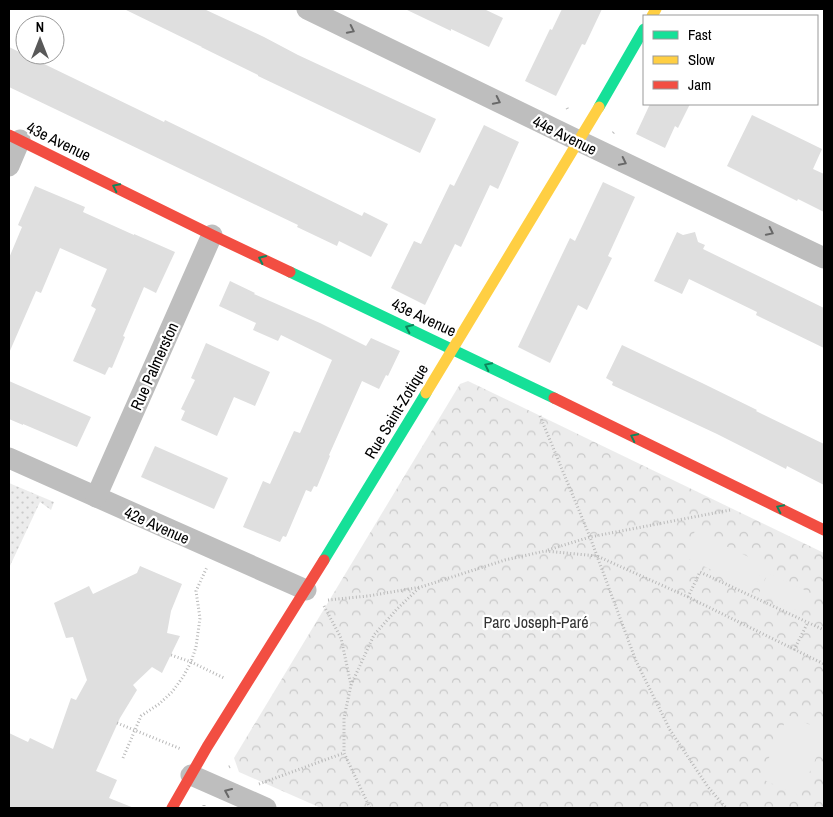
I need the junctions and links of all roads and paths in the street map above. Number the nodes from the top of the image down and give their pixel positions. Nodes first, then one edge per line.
1 (307, 9) edge
2 (643, 32) edge
3 (14, 137) edge
4 (579, 141) junction
5 (9, 166) edge
6 (212, 235) junction
7 (824, 258) edge
8 (453, 349) junction
9 (538, 411) dead end
10 (9, 458) edge
11 (96, 497) junction
12 (738, 508) dead end
13 (824, 530) edge
14 (590, 537) junction
15 (545, 551) junction
16 (597, 556) junction
17 (207, 567) dead end
18 (420, 587) junction
19 (306, 590) junction
20 (688, 598) junction
21 (328, 600) dead end
22 (324, 606) dead end
23 (808, 622) junction
24 (824, 630) edge
25 (794, 650) junction
26 (171, 655) dead end
27 (191, 662) junction
28 (824, 664) edge
29 (225, 678) dead end
30 (351, 685) junction
31 (117, 723) dead end
32 (135, 730) junction
33 (181, 749) dead end
34 (344, 753) junction
35 (124, 758) dead end
36 (191, 775) junction
37 (258, 784) dead end
38 (172, 808) edge
39 (266, 808) edge
40 (370, 808) edge
41 (726, 808) edge

1 -> 4 street, 44e Avenue
2 - 4 street, Rue Saint-Zotique
3 - 5 street
6 -> 3 street, 43e Avenue
4 -> 7 street, 44e Avenue
4 - 8 street, Rue Saint-Zotique
8 -> 6 street, 43e Avenue
6 - 11 street, Rue Palmerston
13 -> 8 street, 43e Avenue
8 - 19 street, Rue Saint-Zotique
9 - 14 path
10 - 11 street, 42e Avenue
11 - 19 street, 42e Avenue
12 - 14 path
14 - 15 path
14 - 16 path
15 - 16 path
15 - 18 path
16 - 20 path
16 - 41 path
17 - 27 path
18 - 21 path
18 - 30 path
19 - 36 street, Rue Saint-Zotique
20 - 23 path
20 - 25 path
22 - 30 path
23 - 24 path
23 - 25 path
25 - 28 path
26 - 27 path
27 - 29 path
27 - 32 path
30 - 34 path
31 - 32 path
32 - 33 path
32 - 35 path
34 - 37 path
34 - 40 path
36 - 38 street, Rue Saint-Zotique
39 -> 36 street

